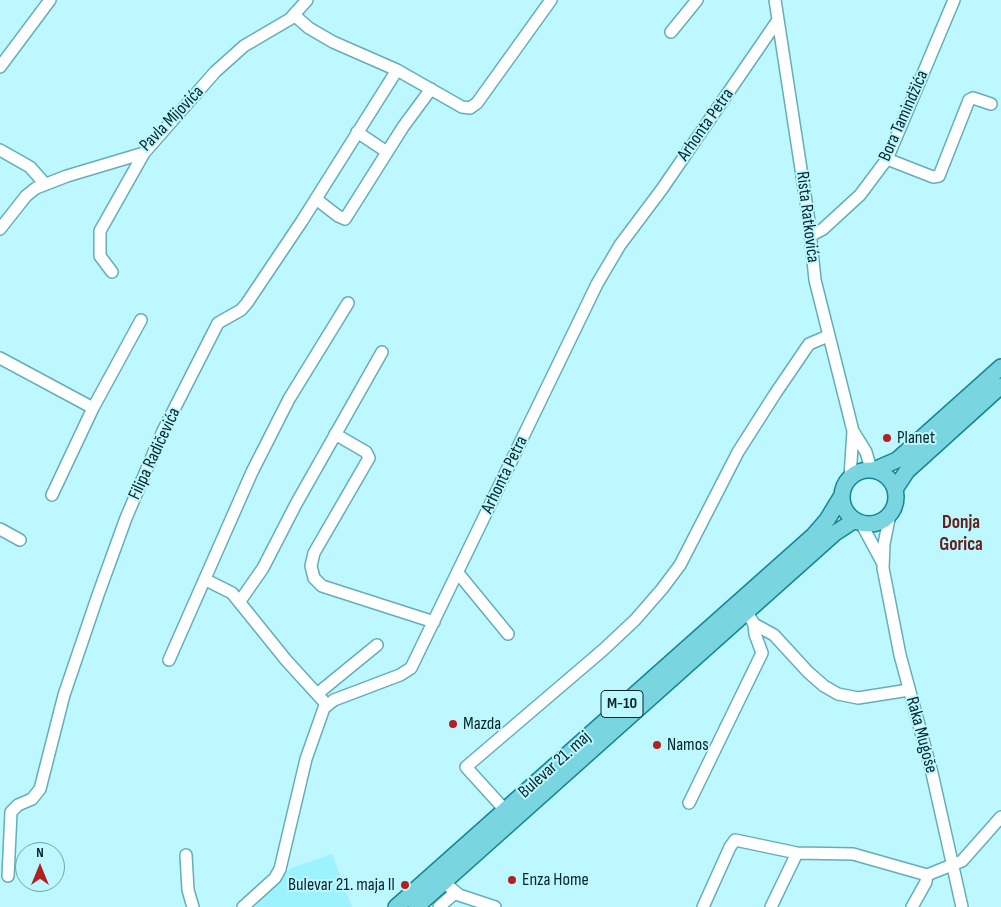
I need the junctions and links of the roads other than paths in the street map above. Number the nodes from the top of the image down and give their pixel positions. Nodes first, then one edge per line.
1 (50, 0) edge
2 (307, 0) edge
3 (551, 0) edge
4 (697, 0) edge
5 (775, 0) edge
6 (954, 0) edge
7 (294, 15) junction
8 (778, 20) junction
9 (671, 32) dead end
10 (1, 64) edge
11 (397, 70) junction
12 (431, 89) junction
13 (991, 104) dead end
14 (358, 132) junction
15 (0, 150) edge
16 (387, 152) junction
17 (144, 153) junction
18 (887, 159) junction
19 (45, 184) junction
20 (316, 199) junction
21 (0, 229) edge
22 (810, 236) junction
23 (112, 272) dead end
24 (348, 303) dead end
25 (141, 320) dead end
26 (828, 336) junction
27 (382, 352) dead end
28 (0, 358) edge
29 (1001, 367) edge
30 (1001, 386) edge
31 (93, 408) junction
32 (853, 431) junction
33 (335, 434) junction
34 (873, 470) junction
35 (850, 477) junction
36 (895, 489) junction
37 (52, 495) dead end
38 (841, 497) junction
39 (890, 514) junction
40 (858, 521) junction
41 (0, 529) edge
42 (20, 540) dead end
43 (882, 562) junction
44 (458, 573) junction
45 (206, 580) junction
46 (240, 601) junction
47 (750, 618) junction
48 (434, 622) junction
49 (508, 634) dead end
50 (377, 645) dead end
51 (169, 660) dead end
52 (909, 690) junction
53 (317, 694) junction
54 (327, 705) junction
55 (689, 803) dead end
56 (505, 810) junction
57 (1001, 816) edge
58 (797, 853) junction
59 (186, 855) dead end
60 (954, 865) junction
61 (928, 874) junction
62 (8, 876) dead end
63 (449, 887) junction
64 (193, 907) edge
65 (243, 907) edge
66 (396, 907) edge
67 (416, 907) edge
68 (439, 907) edge
69 (495, 907) edge
70 (703, 907) edge
71 (771, 907) edge
72 (912, 907) edge
73 (962, 907) edge

1 - 10 street
2 - 7 street, Pavla Mijovića
3 - 12 street
4 - 9 street
5 - 8 street, Rista Ratkovića
6 - 18 street, Bora Tamindžića
7 - 11 street
7 - 17 street, Pavla Mijovića
8 - 22 street, Rista Ratkovića
8 - 44 street, Arhonta Petra
11 - 12 street
11 - 14 street, Filipa Radičevića
12 - 16 street
13 - 18 street
14 - 16 street
14 - 20 street, Filipa Radičevića
15 - 19 street
16 - 20 street
17 - 19 street, Pavla Mijovića
17 - 23 street
18 - 22 street, Bora Tamindžića
19 - 21 street, Pavla Mijovića
20 - 62 street, Filipa Radičevića
22 - 26 street, Rista Ratkovića
24 - 45 street
25 - 31 street
26 - 32 street, Rista Ratkovića
26 - 56 street
27 - 33 street
28 - 31 street
29 - 34 main road
30 - 36 main road
31 - 37 street
32 - 34 street, Rista Ratkovića
32 - 35 street, Rista Ratkovića
33 - 46 street
33 - 48 street
34 - 35 main road
34 - 36 main road
35 - 38 main road, Bulevar 21. maj / M-10
36 - 39 main road
38 - 40 main road
38 - 56 main road, Bulevar 21. maj / M-10
39 - 40 main road, Bulevar 21. maj / M-10
39 - 43 street, Raka Mugoše
40 - 43 street, Raka Mugoše
40 - 47 main road, Bulevar 21. maj / M-10
41 - 42 street
43 - 52 street, Raka Mugoše
44 - 48 street, Arhonta Petra
44 - 49 street
45 - 46 street
45 - 51 street
46 - 53 street
47 - 52 street
47 - 55 street
47 - 63 main road, Bulevar 21. maj / M-10
48 - 54 street, Arhonta Petra
50 - 53 street
52 - 60 street, Raka Mugoše
53 - 54 street
54 - 65 street
56 - 66 main road, Bulevar 21. maj / M-10
57 - 60 street
58 - 61 street
58 - 70 street
58 - 71 street
59 - 64 street
60 - 61 street
60 - 73 street, Raka Mugoše
61 - 72 street
63 - 67 main road, Bulevar 21. maj / M-10
63 - 68 street
63 - 69 street

